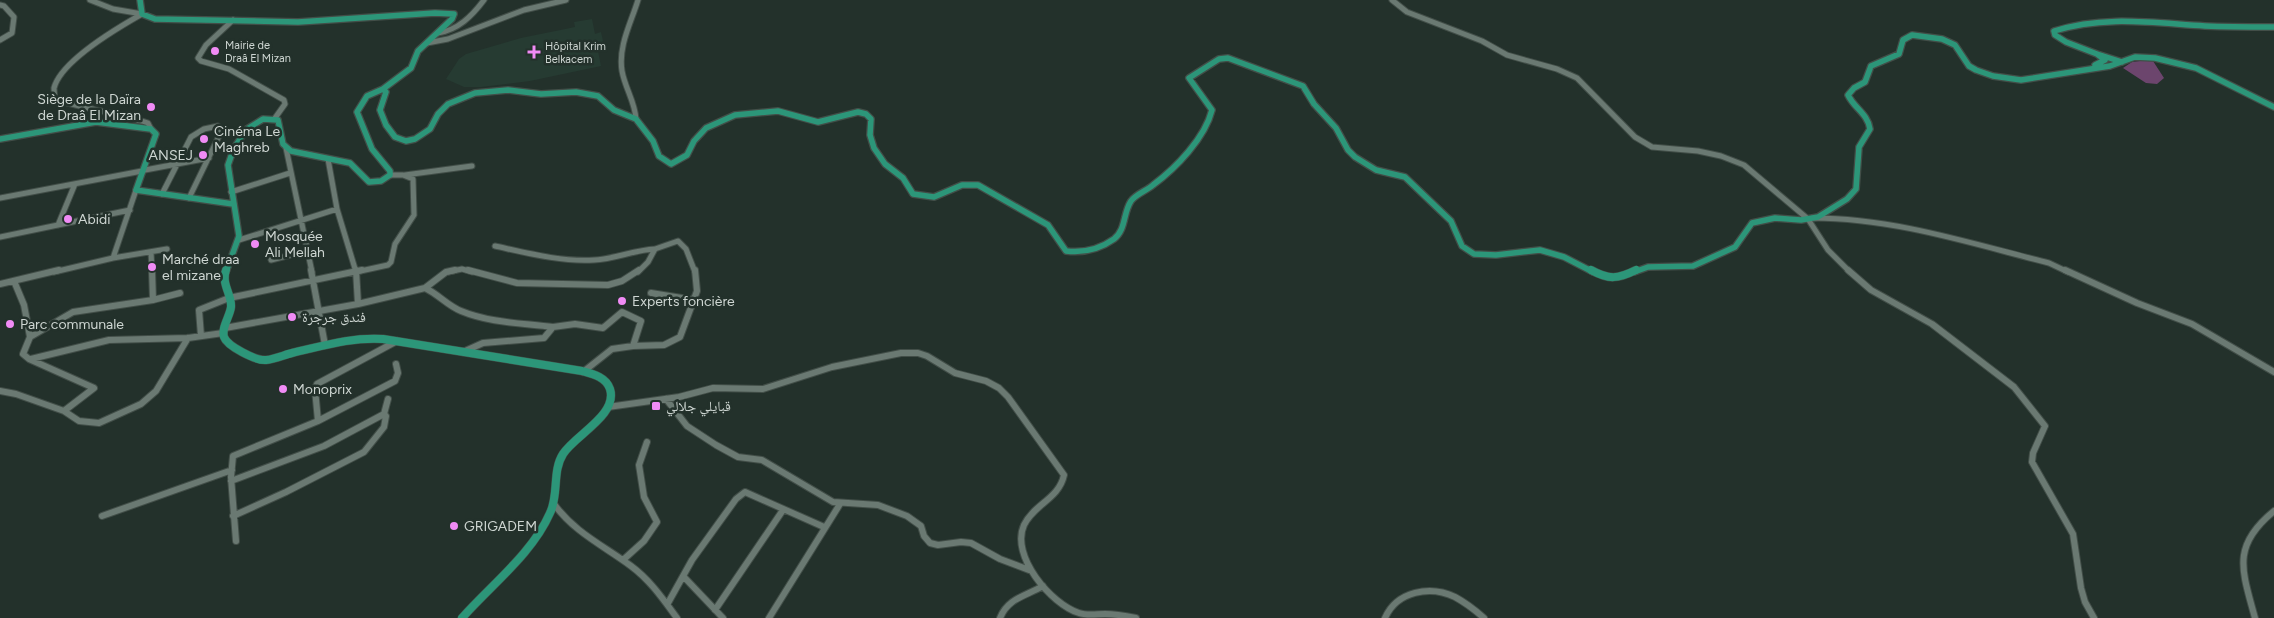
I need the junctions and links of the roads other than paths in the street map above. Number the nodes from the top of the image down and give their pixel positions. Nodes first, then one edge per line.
1 (90, 0) edge
2 (140, 0) edge
3 (484, 0) edge
4 (566, 0) edge
5 (638, 0) edge
6 (1392, 0) edge
7 (0, 5) edge
8 (142, 14) junction
9 (233, 20) junction
10 (2274, 27) edge
11 (438, 33) junction
12 (0, 40) edge
13 (427, 43) junction
14 (2096, 54) junction
15 (2122, 62) junction
16 (2080, 69) junction
17 (383, 89) junction
18 (2274, 107) edge
19 (275, 118) junction
20 (636, 119) junction
21 (151, 129) junction
22 (0, 139) edge
23 (286, 148) junction
24 (209, 158) junction
25 (328, 159) junction
26 (178, 164) junction
27 (472, 166) dead end
28 (143, 170) junction
29 (290, 174) junction
30 (390, 175) junction
31 (403, 175) junction
32 (75, 184) junction
33 (136, 190) junction
34 (231, 192) junction
35 (162, 194) junction
36 (0, 198) edge
37 (189, 198) junction
38 (233, 204) junction
39 (337, 209) junction
40 (130, 210) junction
41 (1810, 219) junction
42 (300, 221) junction
43 (58, 225) junction
44 (0, 237) edge
45 (239, 240) junction
46 (495, 246) dead end
47 (167, 249) dead end
48 (655, 249) junction
49 (306, 251) junction
50 (151, 252) junction
51 (113, 258) junction
52 (271, 260) dead end
53 (356, 272) junction
54 (14, 281) junction
55 (314, 281) junction
56 (0, 284) edge
57 (425, 288) junction
58 (180, 292) dead end
59 (651, 293) dead end
60 (229, 298) junction
61 (153, 300) junction
62 (694, 300) junction
63 (358, 304) junction
64 (320, 312) junction
65 (553, 327) junction
66 (224, 331) junction
67 (201, 336) junction
68 (30, 337) junction
69 (188, 338) junction
70 (397, 341) junction
71 (325, 345) junction
72 (632, 346) junction
73 (463, 352) junction
74 (29, 359) junction
75 (396, 364) dead end
76 (583, 372) junction
77 (2274, 372) edge
78 (0, 391) edge
79 (388, 399) dead end
80 (666, 399) junction
81 (608, 407) junction
82 (64, 411) junction
83 (384, 414) junction
84 (318, 421) junction
85 (647, 442) dead end
86 (232, 470) junction
87 (231, 481) junction
88 (554, 504) junction
89 (840, 504) junction
90 (783, 510) junction
91 (2274, 511) edge
92 (102, 516) dead end
93 (233, 516) junction
94 (824, 527) junction
95 (236, 541) dead end
96 (623, 560) junction
97 (1030, 570) junction
98 (684, 577) junction
99 (1044, 586) junction
100 (668, 603) junction
101 (715, 610) junction
102 (462, 618) edge
103 (677, 618) edge
104 (723, 618) edge
105 (769, 618) edge
106 (1000, 618) edge
107 (1136, 618) edge
108 (1385, 618) edge
109 (1484, 618) edge
110 (2094, 618) edge
111 (2255, 618) edge

1 - 8 street
2 - 8 main road
3 - 11 street
4 - 13 street
5 - 20 street
6 - 41 street
7 - 12 street
8 - 9 main road
8 - 21 street
9 - 11 main road
9 - 19 street
10 - 14 main road
11 - 13 main road
13 - 17 main road
14 - 15 main road
14 - 16 main road
15 - 16 main road
15 - 18 main road
16 - 41 main road
17 - 20 main road
17 - 30 main road
19 - 23 main road
19 - 34 main road
20 - 41 main road
21 - 22 main road
21 - 28 main road
23 - 25 main road
23 - 29 street
24 - 26 street
24 - 26 street
24 - 37 street
25 - 30 main road
25 - 39 street
26 - 28 street
26 - 35 street
27 - 31 street
28 - 32 street
28 - 33 main road
29 - 34 street
29 - 42 street
30 - 31 street
31 - 53 street
32 - 36 street
32 - 43 street
33 - 35 main road
33 - 40 street
34 - 38 main road
35 - 37 main road
37 - 38 main road
38 - 45 main road
39 - 42 street
39 - 53 street
40 - 43 street
40 - 51 street
41 - 77 street
41 - 110 street
42 - 45 street
42 - 49 street
43 - 44 street
45 - 60 main road
46 - 48 street
47 - 50 street
48 - 57 street
48 - 62 street
49 - 52 street
49 - 55 street
50 - 51 street
50 - 61 street
51 - 54 street
53 - 55 street
53 - 63 street
54 - 56 street
54 - 68 street
55 - 60 street
55 - 64 street
57 - 63 street
57 - 65 street
58 - 61 street
59 - 62 street
60 - 66 main road
60 - 67 street
61 - 68 street
62 - 72 street
63 - 64 street
64 - 66 street
64 - 71 street
65 - 72 street
65 - 73 street
66 - 67 street
66 - 71 main road
67 - 69 street
68 - 74 street
69 - 74 street
69 - 82 street
70 - 71 main road
70 - 73 main road
70 - 84 street
72 - 76 street
73 - 76 main road
74 - 82 street
75 - 84 street
76 - 81 main road
78 - 82 street
79 - 83 street
80 - 81 street
80 - 89 street
80 - 97 street
81 - 88 main road
83 - 87 street
83 - 93 street
84 - 86 street
85 - 96 street
86 - 87 street
86 - 92 street
87 - 93 street
88 - 96 street
88 - 102 main road
89 - 94 street
89 - 97 street
90 - 94 street
90 - 98 street
90 - 101 street
91 - 111 street
93 - 95 street
94 - 105 street
96 - 100 street
97 - 99 street
98 - 100 street
98 - 101 street
99 - 106 street
99 - 107 street
100 - 103 street
101 - 104 street
108 - 109 street

